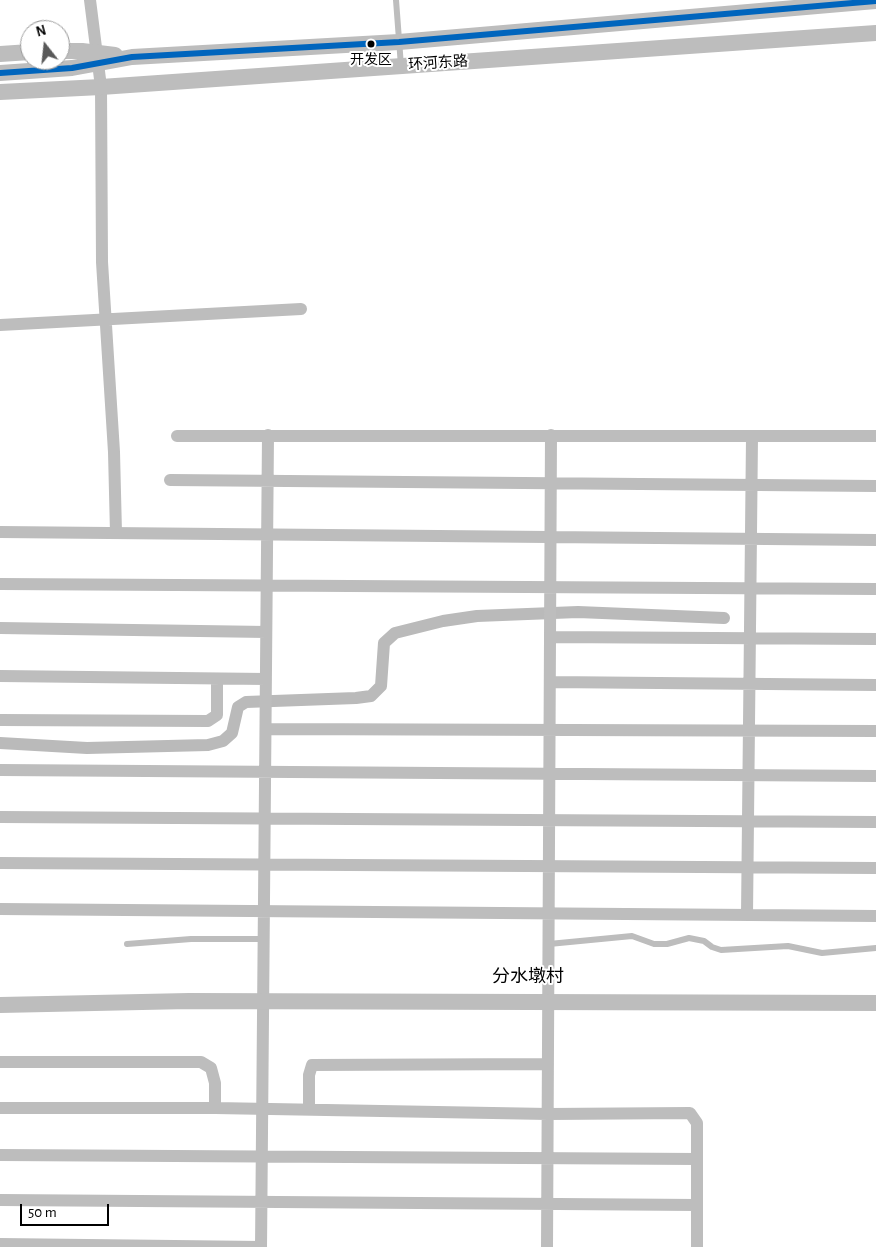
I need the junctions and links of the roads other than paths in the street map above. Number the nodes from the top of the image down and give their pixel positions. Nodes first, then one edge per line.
1 (90, 0) edge
2 (396, 0) edge
3 (876, 1) edge
4 (876, 32) edge
5 (399, 42) junction
6 (70, 51) edge
7 (20, 53) edge
8 (0, 54) edge
9 (132, 58) junction
10 (401, 66) junction
11 (0, 73) edge
12 (101, 87) junction
13 (0, 92) edge
14 (301, 309) dead end
15 (106, 320) junction
16 (0, 325) edge
17 (268, 435) junction
18 (552, 435) junction
19 (177, 436) dead end
20 (876, 436) edge
21 (752, 437) junction
22 (170, 480) dead end
23 (268, 481) junction
24 (551, 483) junction
25 (751, 485) junction
26 (876, 486) edge
27 (0, 532) edge
28 (116, 534) junction
29 (267, 535) junction
30 (551, 537) junction
31 (751, 539) junction
32 (876, 540) edge
33 (0, 584) edge
34 (267, 586) junction
35 (750, 588) junction
36 (876, 589) edge
37 (551, 593) junction
38 (0, 628) edge
39 (266, 632) junction
40 (550, 633) junction
41 (750, 638) junction
42 (876, 639) edge
43 (0, 676) edge
44 (217, 679) junction
45 (550, 682) junction
46 (266, 683) junction
47 (749, 684) junction
48 (876, 685) edge
49 (0, 720) edge
50 (550, 728) junction
51 (266, 729) junction
52 (749, 730) junction
53 (876, 731) edge
54 (0, 770) edge
55 (265, 773) junction
56 (550, 774) junction
57 (748, 776) junction
58 (876, 776) edge
59 (0, 817) edge
60 (264, 819) junction
61 (550, 820) junction
62 (748, 821) junction
63 (876, 822) edge
64 (0, 863) edge
65 (264, 865) junction
66 (549, 866) junction
67 (748, 867) junction
68 (876, 868) edge
69 (0, 909) edge
70 (264, 911) junction
71 (549, 914) junction
72 (747, 915) junction
73 (876, 916) edge
74 (264, 939) junction
75 (127, 944) dead end
76 (549, 944) junction
77 (876, 948) edge
78 (263, 1001) junction
79 (548, 1002) junction
80 (876, 1003) edge
81 (0, 1004) edge
82 (0, 1062) edge
83 (548, 1064) junction
84 (0, 1108) edge
85 (216, 1108) junction
86 (262, 1109) junction
87 (309, 1110) junction
88 (548, 1114) junction
89 (0, 1155) edge
90 (261, 1157) junction
91 (548, 1158) junction
92 (697, 1159) junction
93 (0, 1200) edge
94 (261, 1202) junction
95 (548, 1204) junction
96 (697, 1205) junction
97 (0, 1244) edge
98 (261, 1247) edge
99 (547, 1247) edge
100 (697, 1247) edge

1 - 12 street
2 - 5 lane
3 - 5 street
4 - 10 street, 环河东路
5 - 9 street
5 - 10 lane
6 - 9 street
7 - 8 street
9 - 11 street
10 - 12 street, 环河东路
12 - 13 street, 环河东路
12 - 15 street
14 - 15 street
15 - 16 street
15 - 28 street
17 - 18 street
17 - 19 street
17 - 23 street
18 - 21 street
18 - 24 street
20 - 21 street
21 - 25 street
22 - 23 street
23 - 24 street
23 - 29 street
24 - 25 street
24 - 30 street
25 - 26 street
25 - 31 street
27 - 28 street
28 - 29 street
29 - 30 street
29 - 34 street
30 - 31 street
30 - 37 street
31 - 32 street
31 - 35 street
33 - 34 street
34 - 37 street
34 - 39 street
35 - 36 street
35 - 37 street
35 - 41 street
37 - 40 street
38 - 39 street
39 - 46 street
40 - 41 street
40 - 45 street
41 - 42 street
41 - 47 street
43 - 44 street
44 - 46 street
44 - 49 street
45 - 47 street
45 - 50 street
46 - 51 street
47 - 48 street
47 - 52 street
50 - 51 street
50 - 52 street
50 - 56 street
51 - 55 street
52 - 53 street
52 - 57 street
54 - 55 street
55 - 56 street
55 - 60 street
56 - 57 street
56 - 61 street
57 - 58 street
57 - 62 street
59 - 60 street
60 - 61 street
60 - 65 street
61 - 62 street
61 - 66 street
62 - 63 street
62 - 67 street
64 - 65 street
65 - 66 street
65 - 70 street
66 - 67 street
66 - 71 street
67 - 68 street
67 - 72 street
69 - 70 street
70 - 71 street
70 - 74 street
71 - 72 street
71 - 76 street
72 - 73 street
74 - 75 lane
74 - 78 street
76 - 77 lane
76 - 79 street
78 - 79 street
78 - 81 street
78 - 86 street
79 - 80 street
79 - 83 street
82 - 85 street
83 - 87 street
83 - 88 street
84 - 85 street
85 - 86 street
86 - 87 street
86 - 90 street
87 - 88 street
88 - 91 street
88 - 92 street
89 - 90 street
90 - 91 street
90 - 94 street
91 - 92 street
91 - 95 street
92 - 96 street
93 - 94 street
94 - 95 street
94 - 98 street
95 - 96 street
95 - 99 street
96 - 100 street
97 - 98 street

